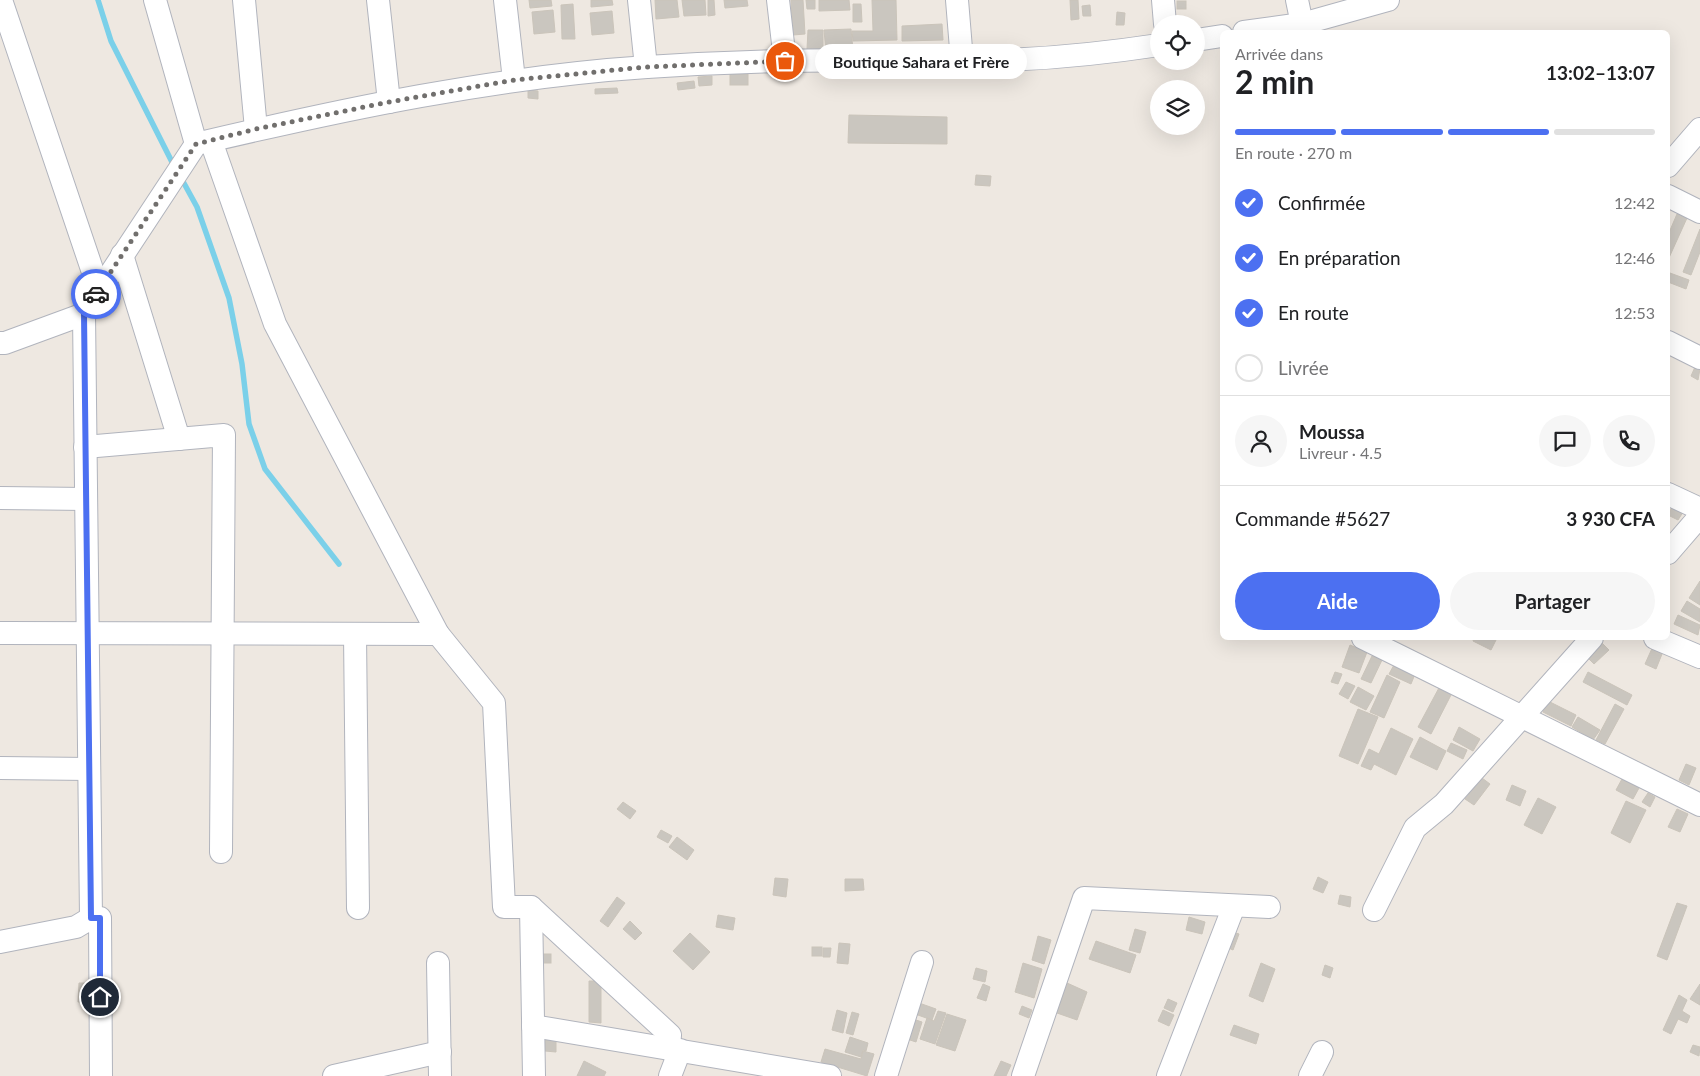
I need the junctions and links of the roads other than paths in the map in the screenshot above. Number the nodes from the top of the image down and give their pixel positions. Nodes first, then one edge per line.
1 (1, 0) edge
2 (155, 0) edge
3 (244, 0) edge
4 (378, 0) edge
5 (505, 0) edge
6 (639, 0) edge
7 (778, 0) edge
8 (957, 0) edge
9 (1163, 0) edge
10 (1297, 0) edge
11 (1388, 0) edge
12 (1164, 15) edge
13 (1302, 24) junction
14 (1258, 30) edge
15 (1220, 36) edge
16 (1205, 39) edge
17 (1150, 46) edge
18 (785, 61) junction
19 (962, 62) junction
20 (646, 67) junction
21 (514, 80) junction
22 (389, 102) junction
23 (256, 129) junction
24 (1700, 129) edge
25 (203, 142) junction
26 (1670, 164) edge
27 (1670, 197) edge
28 (1700, 212) edge
29 (122, 255) junction
30 (99, 290) junction
31 (84, 314) junction
32 (0, 343) edge
33 (1670, 343) edge
34 (1700, 358) edge
35 (179, 439) junction
36 (85, 447) junction
37 (1670, 495) edge
38 (0, 498) edge
39 (86, 499) junction
40 (1700, 509) edge
41 (1700, 516) edge
42 (1670, 551) edge
43 (0, 633) edge
44 (88, 633) junction
45 (223, 633) junction
46 (355, 634) junction
47 (438, 634) junction
48 (1367, 640) edge
49 (1590, 640) edge
50 (1660, 640) edge
51 (1700, 657) edge
52 (1522, 716) junction
53 (0, 768) edge
54 (89, 768) junction
55 (1700, 805) edge
56 (222, 852) dead end
57 (1234, 906) junction
58 (531, 907) junction
59 (1269, 907) dead end
60 (358, 908) dead end
61 (1374, 910) dead end
62 (91, 918) junction
63 (0, 942) edge
64 (922, 962) dead end
65 (438, 963) dead end
66 (533, 1026) junction
67 (675, 1050) junction
68 (440, 1052) junction
69 (1322, 1052) dead end
70 (798, 1073) edge
71 (342, 1075) edge
72 (101, 1076) edge
73 (440, 1076) edge
74 (534, 1076) edge
75 (670, 1076) edge
76 (830, 1076) edge
77 (886, 1076) edge
78 (1023, 1076) edge
79 (1168, 1076) edge
80 (1310, 1076) edge

1 - 30 street
2 - 25 street
3 - 23 street
4 - 22 street
5 - 21 street
6 - 20 street
7 - 18 street
8 - 19 street
9 - 12 street
10 - 13 street
11 - 13 street
13 - 14 street
15 - 16 street
17 - 19 street
18 - 19 street
18 - 20 street
20 - 21 street
21 - 22 street
22 - 23 street
23 - 25 street
24 - 26 street
25 - 29 street
25 - 47 street
27 - 28 street
29 - 30 street
29 - 35 street
30 - 31 street
31 - 32 street
31 - 36 street
33 - 34 street
35 - 36 street
35 - 45 street
36 - 39 street
37 - 40 street
38 - 39 street
39 - 44 street
41 - 42 street
43 - 44 street
44 - 45 street
44 - 54 street
45 - 46 street
45 - 56 street
46 - 47 street
46 - 60 street
47 - 58 street
48 - 52 street
49 - 52 street
50 - 51 street
52 - 55 street
52 - 61 street
53 - 54 street
54 - 62 street
57 - 59 street
57 - 78 street
57 - 79 street
58 - 66 street
58 - 67 street
62 - 63 street
62 - 72 street
64 - 77 street
65 - 68 street
66 - 67 street
66 - 74 street
67 - 70 street
67 - 75 street
68 - 71 street
68 - 73 street
69 - 80 street
70 - 76 street

